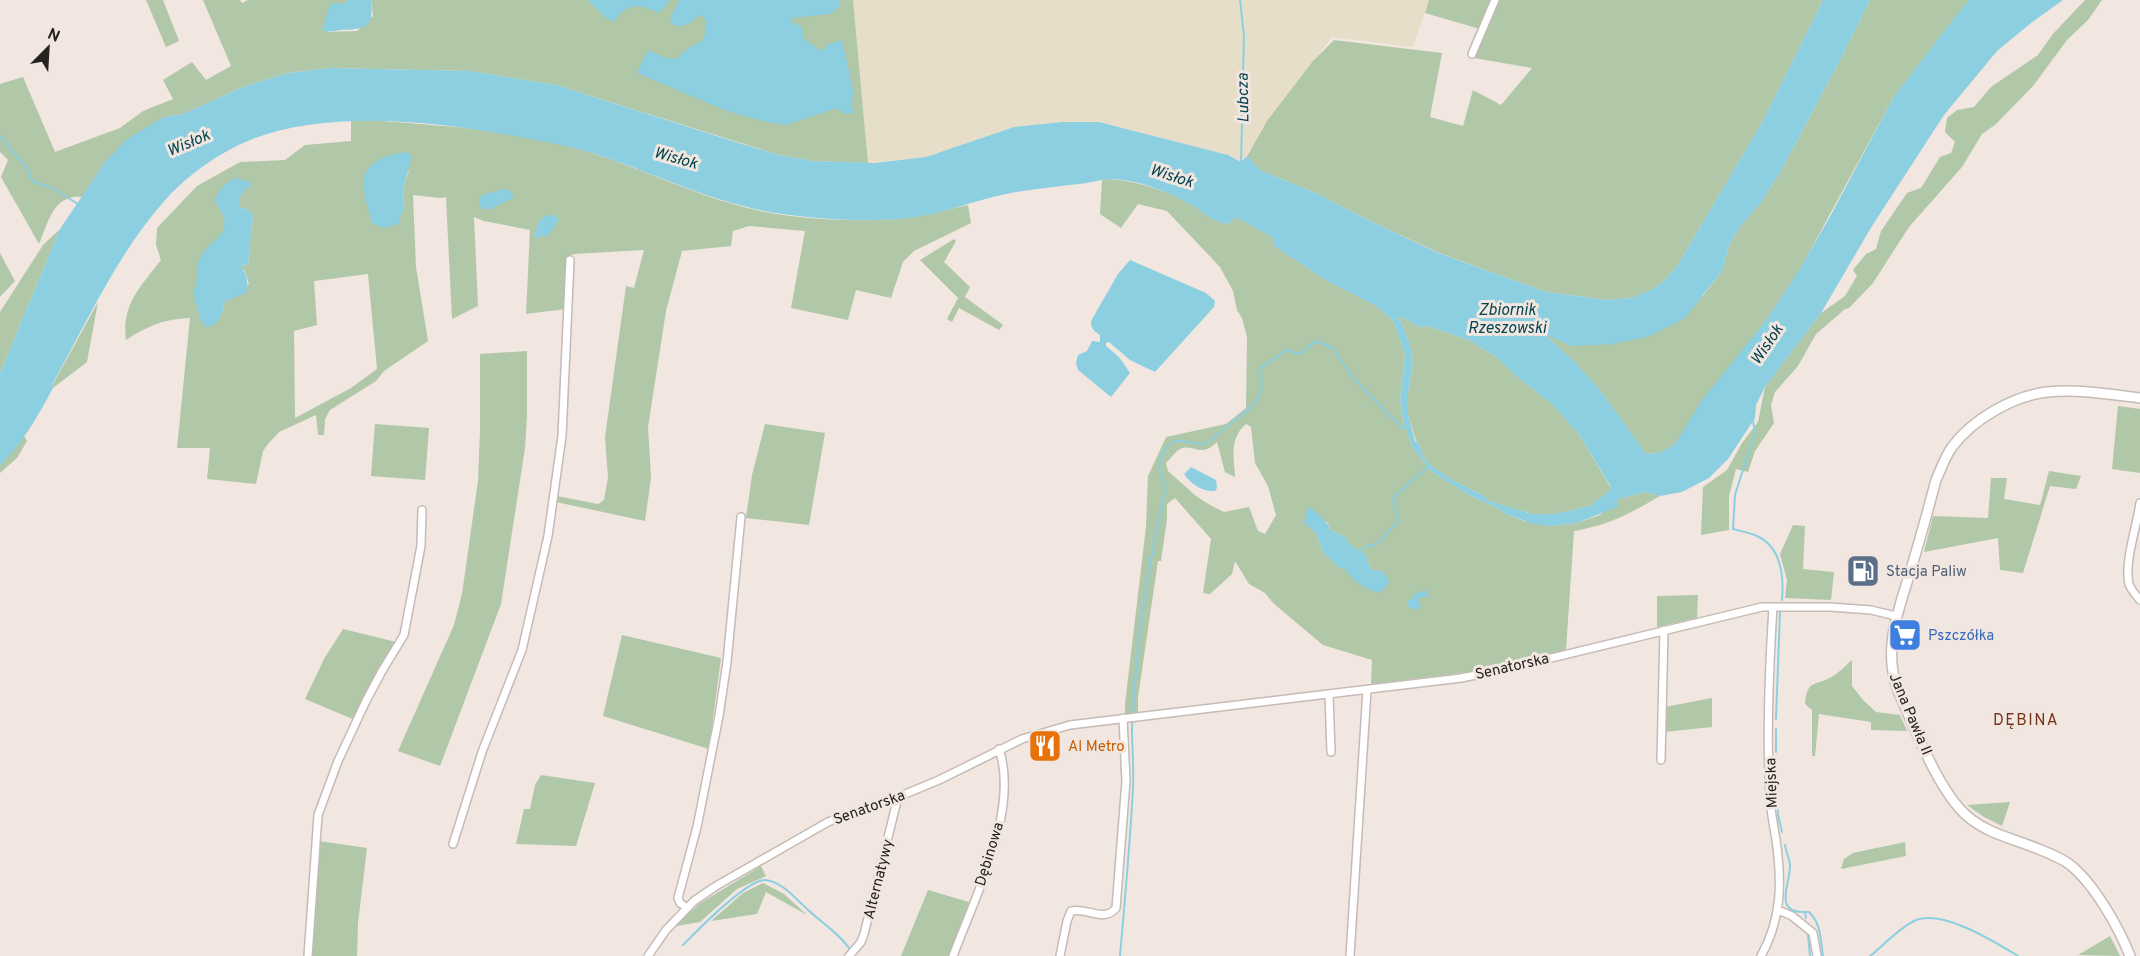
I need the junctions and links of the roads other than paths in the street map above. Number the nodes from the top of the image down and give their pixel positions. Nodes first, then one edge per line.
1 (1495, 0) edge
2 (1472, 54) dead end
3 (570, 260) dead end
4 (2140, 398) edge
5 (2140, 503) edge
6 (422, 510) dead end
7 (741, 517) dead end
8 (2140, 600) edge
9 (1773, 607) junction
10 (1896, 616) junction
11 (1664, 630) junction
12 (1367, 690) junction
13 (1329, 695) junction
14 (1123, 718) junction
15 (999, 749) junction
16 (1330, 752) dead end
17 (1661, 760) dead end
18 (898, 797) junction
19 (453, 844) dead end
20 (687, 908) junction
21 (1778, 910) junction
22 (308, 956) edge
23 (648, 956) edge
24 (849, 956) edge
25 (953, 956) edge
26 (1060, 956) edge
27 (1350, 956) edge
28 (1761, 956) edge
29 (1817, 956) edge
30 (2130, 956) edge

1 - 2 street
3 - 19 street
4 - 10 street, Jana Pawła II
5 - 8 street
6 - 22 street
7 - 20 street
9 - 10 street, Senatorska
9 - 11 street, Senatorska
9 - 21 street, Miejska
10 - 30 street, Jana Pawła II
11 - 12 street, Senatorska
11 - 17 street
12 - 13 street, Senatorska
12 - 27 street
13 - 14 street, Senatorska
13 - 16 street
14 - 15 street, Senatorska
14 - 26 street
15 - 18 street, Senatorska
15 - 25 street, Dębinowa
18 - 20 street, Senatorska
18 - 24 street, Alternatywy
20 - 23 street, Senatorska
21 - 28 street, Miejska
21 - 29 street

